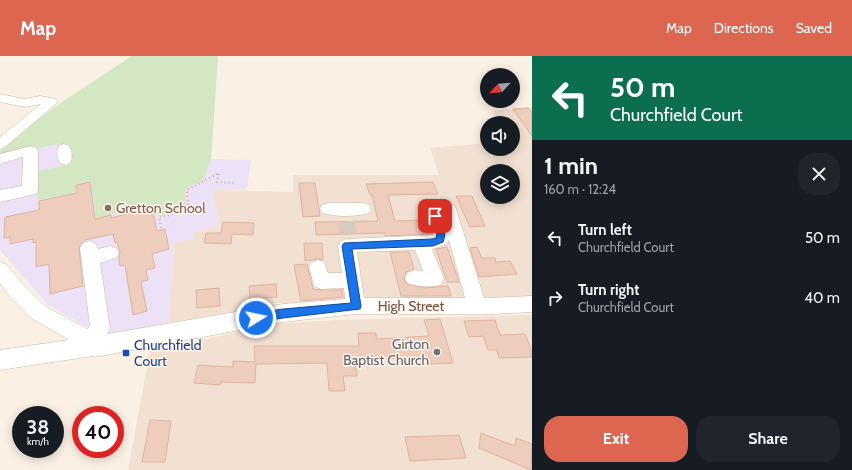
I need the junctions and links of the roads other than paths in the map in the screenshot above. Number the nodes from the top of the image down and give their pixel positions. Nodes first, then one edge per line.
1 (0, 98) edge
2 (0, 144) edge
3 (0, 159) edge
4 (0, 196) edge
5 (363, 210) dead end
6 (342, 224) junction
7 (421, 242) junction
8 (110, 253) dead end
9 (318, 267) dead end
10 (0, 269) edge
11 (414, 278) dead end
12 (353, 280) junction
13 (532, 304) edge
14 (356, 306) junction
15 (477, 306) junction
16 (88, 346) junction
17 (0, 360) edge

1 - 2 street
3 - 4 street
5 - 6 street
6 - 7 street
6 - 12 street
7 - 11 street
7 - 15 street
8 - 16 street
9 - 12 street
10 - 16 street
12 - 14 street
13 - 15 street, High Street
14 - 15 street, High Street
14 - 16 street, High Street
16 - 17 street, High Street

